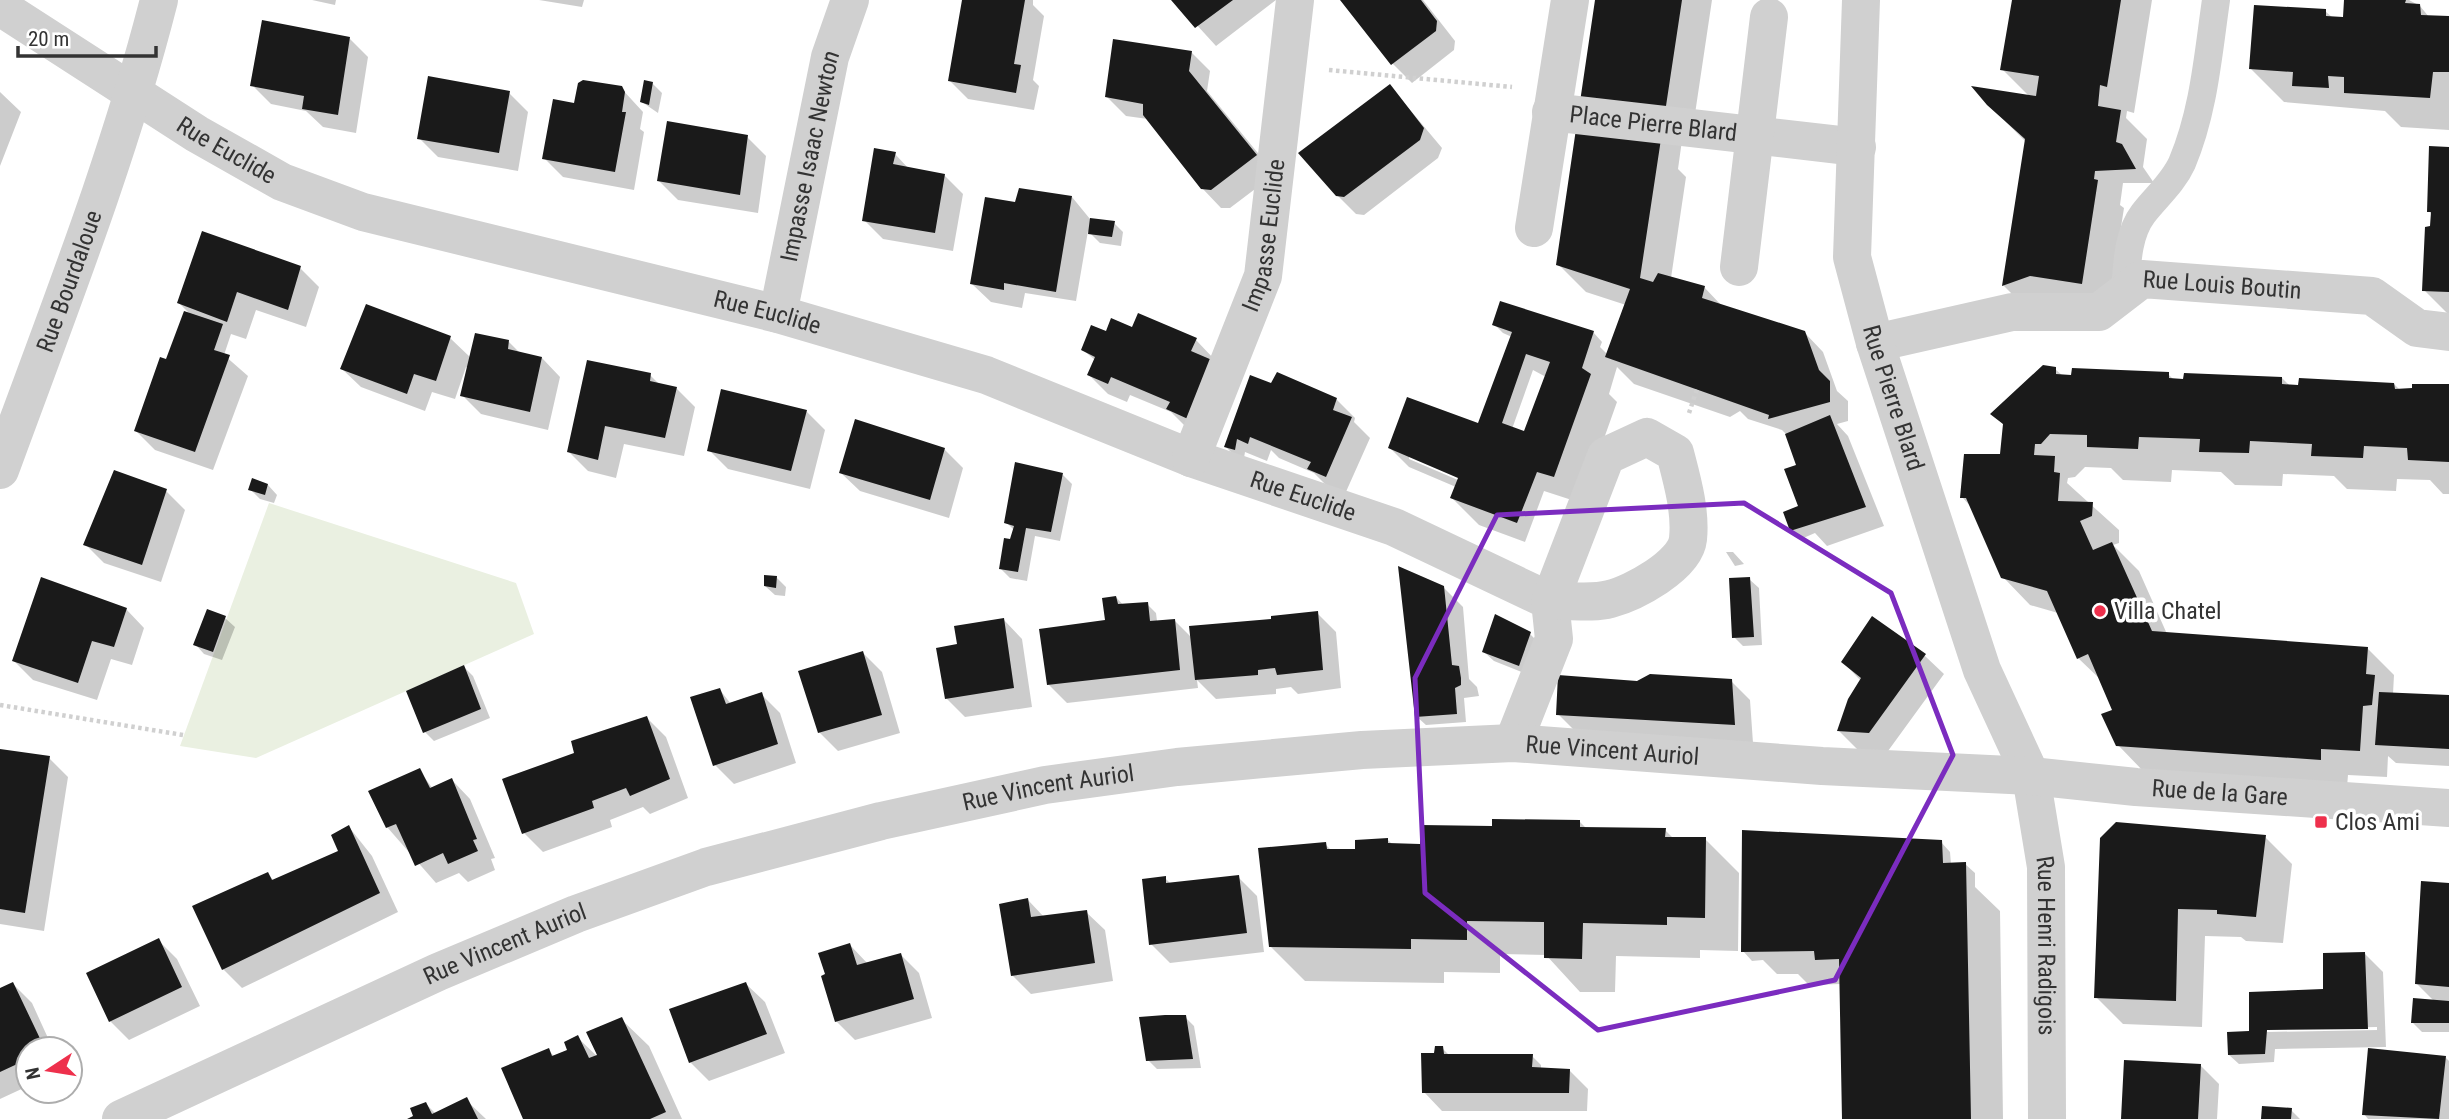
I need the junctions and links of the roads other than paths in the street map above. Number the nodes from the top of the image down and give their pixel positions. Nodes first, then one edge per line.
1 (159, 0) edge
2 (849, 0) edge
3 (1295, 0) edge
4 (1570, 0) edge
5 (1861, 0) edge
6 (2216, 0) edge
7 (0, 7) edge
8 (1769, 18) dead end
9 (135, 92) junction
10 (1551, 112) junction
11 (1758, 134) junction
12 (1857, 147) junction
13 (1534, 228) dead end
14 (1739, 267) dead end
15 (2125, 292) junction
16 (778, 314) junction
17 (2449, 332) edge
18 (1875, 343) junction
19 (1191, 458) junction
20 (0, 470) edge
21 (1513, 743) junction
22 (2032, 776) junction
23 (2449, 808) edge
24 (121, 1119) edge
25 (2047, 1119) edge

1 - 9 street, Rue Bourdaloue
2 - 16 street, Impasse Isaac Newton
3 - 19 street, Impasse Euclide
4 - 10 street, Place Pierre Blard
5 - 12 street, Rue Pierre Blard
6 - 15 lane
7 - 9 street, Rue Euclide
8 - 11 street, Place Pierre Blard
9 - 16 street, Rue Euclide
9 - 20 street, Rue Bourdaloue
10 - 11 street, Place Pierre Blard
10 - 13 street, Place Pierre Blard
11 - 12 street, Place Pierre Blard
11 - 14 street, Place Pierre Blard
12 - 18 street, Rue Pierre Blard
15 - 17 street, Rue Louis Boutin
15 - 18 street, Rue Louis Boutin
16 - 19 street, Rue Euclide
18 - 22 street, Rue Pierre Blard
19 - 21 street, Rue Euclide
21 - 22 street, Rue Vincent Auriol
21 - 24 street, Rue Vincent Auriol
22 - 23 street, Rue de la Gare
22 - 25 street, Rue Henri Radigois

